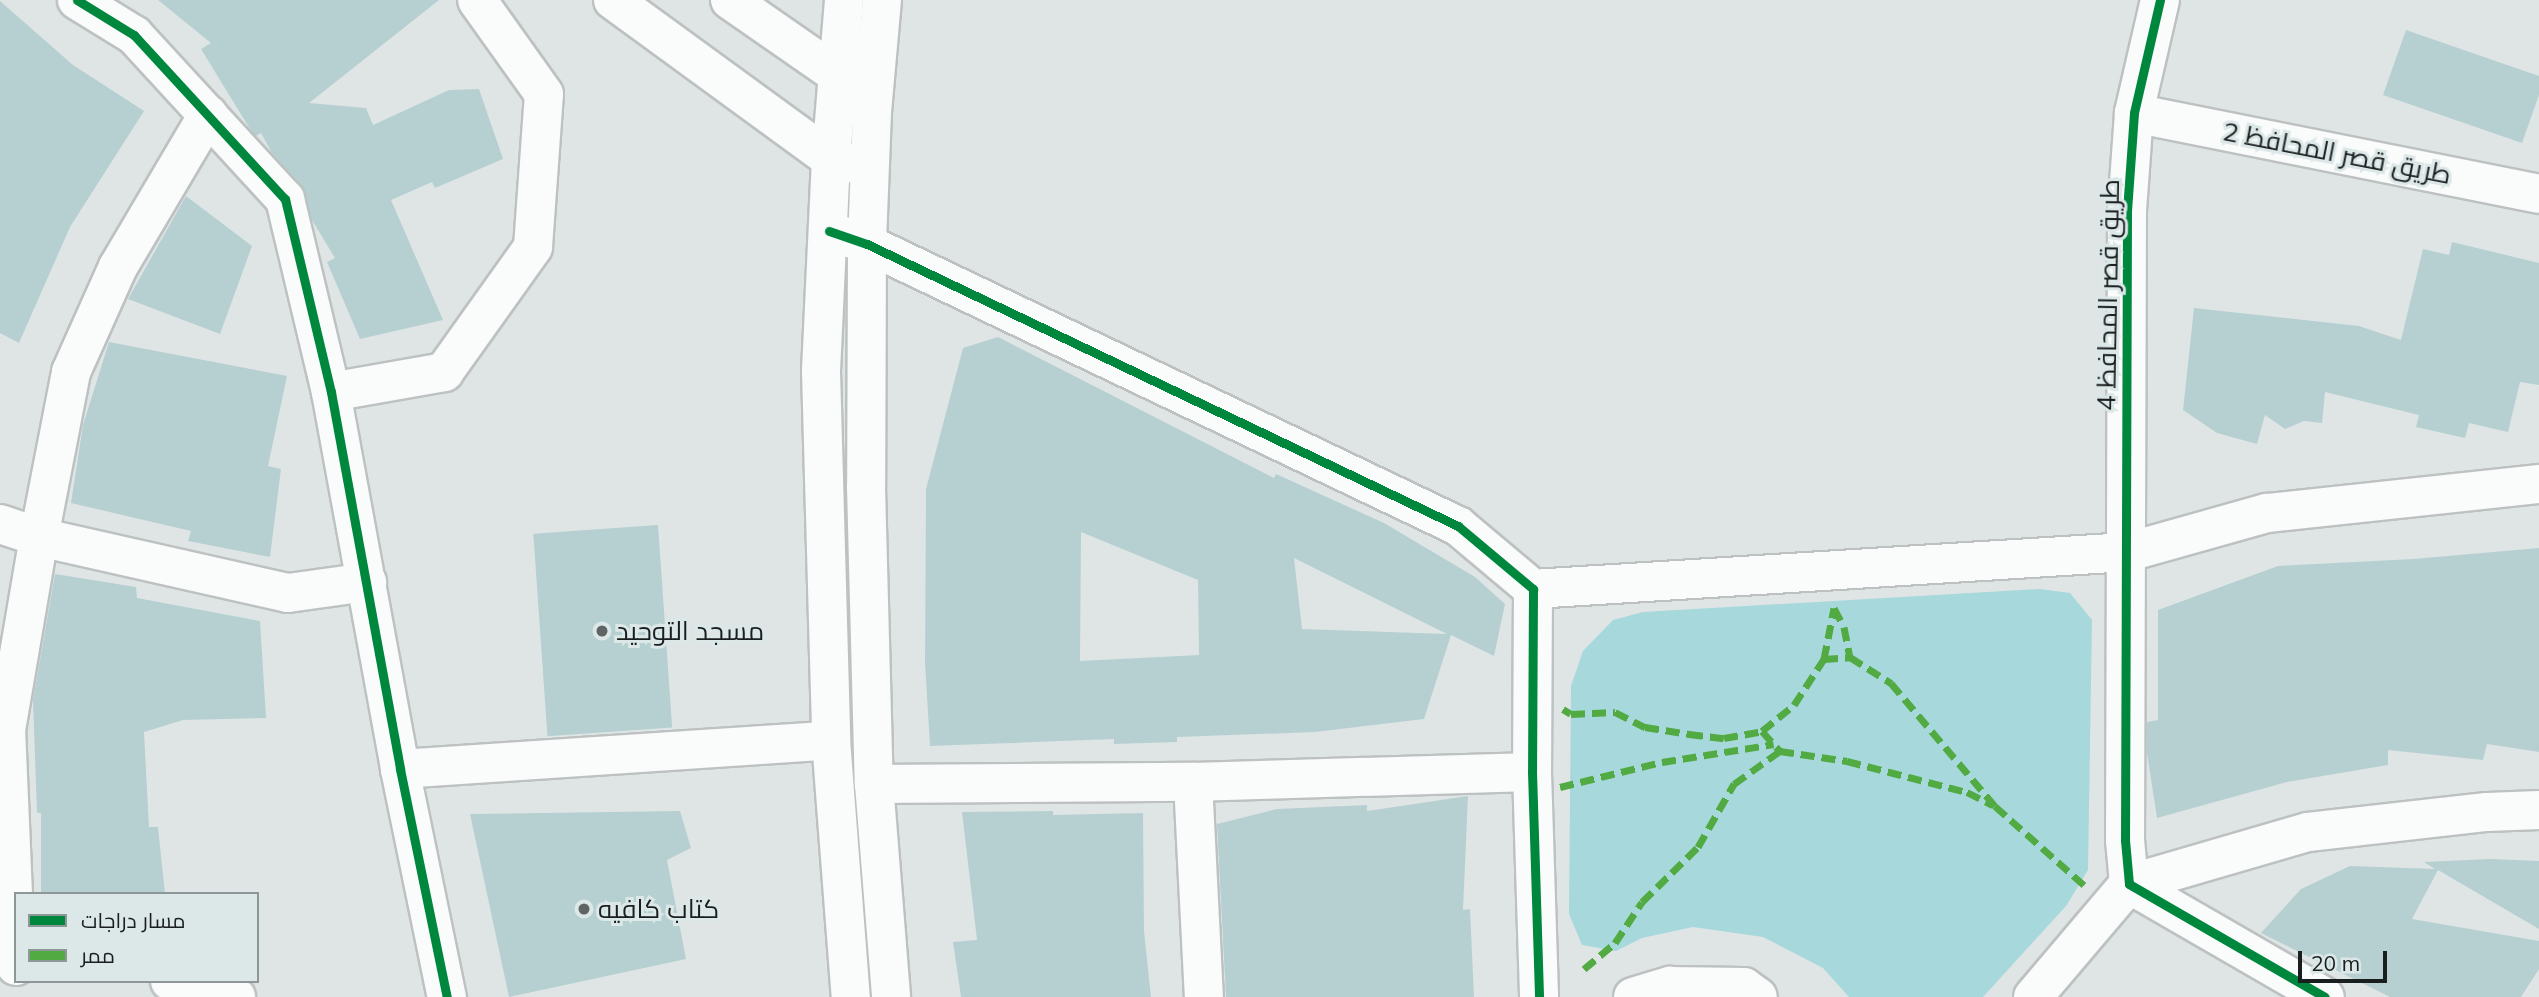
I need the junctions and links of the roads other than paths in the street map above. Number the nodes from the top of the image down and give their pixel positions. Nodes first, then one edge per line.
1 (77, 0) edge
2 (477, 0) edge
3 (614, 0) edge
4 (730, 0) edge
5 (844, 0) edge
6 (882, 0) edge
7 (2160, 0) edge
8 (857, 79) junction
9 (2134, 113) junction
10 (208, 115) junction
11 (831, 159) junction
12 (870, 168) junction
13 (2539, 194) edge
14 (829, 231) junction
15 (867, 244) junction
16 (331, 392) junction
17 (2539, 484) edge
18 (0, 524) edge
19 (38, 537) junction
20 (2128, 552) junction
21 (367, 582) junction
22 (1533, 589) junction
23 (831, 740) junction
24 (400, 769) junction
25 (1532, 772) junction
26 (1193, 782) junction
27 (874, 784) junction
28 (2539, 810) edge
29 (2129, 884) junction
30 (11, 948) edge
31 (178, 983) edge
32 (236, 997) edge
33 (447, 997) edge
34 (851, 997) edge
35 (891, 997) edge
36 (1204, 997) edge
37 (1539, 997) edge
38 (1633, 997) edge
39 (1758, 997) edge
40 (2033, 997) edge
41 (2325, 997) edge

1 - 10 street
2 - 16 street
3 - 11 street
4 - 8 street
5 - 8 street
6 - 8 street
7 - 9 street, طريق قصر المحافظ 4
8 - 11 street
8 - 12 street
9 - 13 street, طريق قصر المحافظ 2
9 - 20 street, طريق قصر المحافظ 4
10 - 16 street
10 - 19 street
11 - 12 street
11 - 14 street
12 - 15 street
14 - 15 street
14 - 23 street
15 - 22 street
15 - 27 street
16 - 21 street
17 - 20 street
18 - 19 street
19 - 21 street
19 - 30 street
20 - 22 street
20 - 29 street, طريق قصر المحافظ 4
21 - 24 street
22 - 25 street
23 - 24 street
23 - 34 street
24 - 33 street
25 - 26 street
25 - 37 street
26 - 27 street
26 - 36 street
27 - 35 street
28 - 29 street
29 - 40 street
29 - 41 street
31 - 32 street
38 - 39 street

